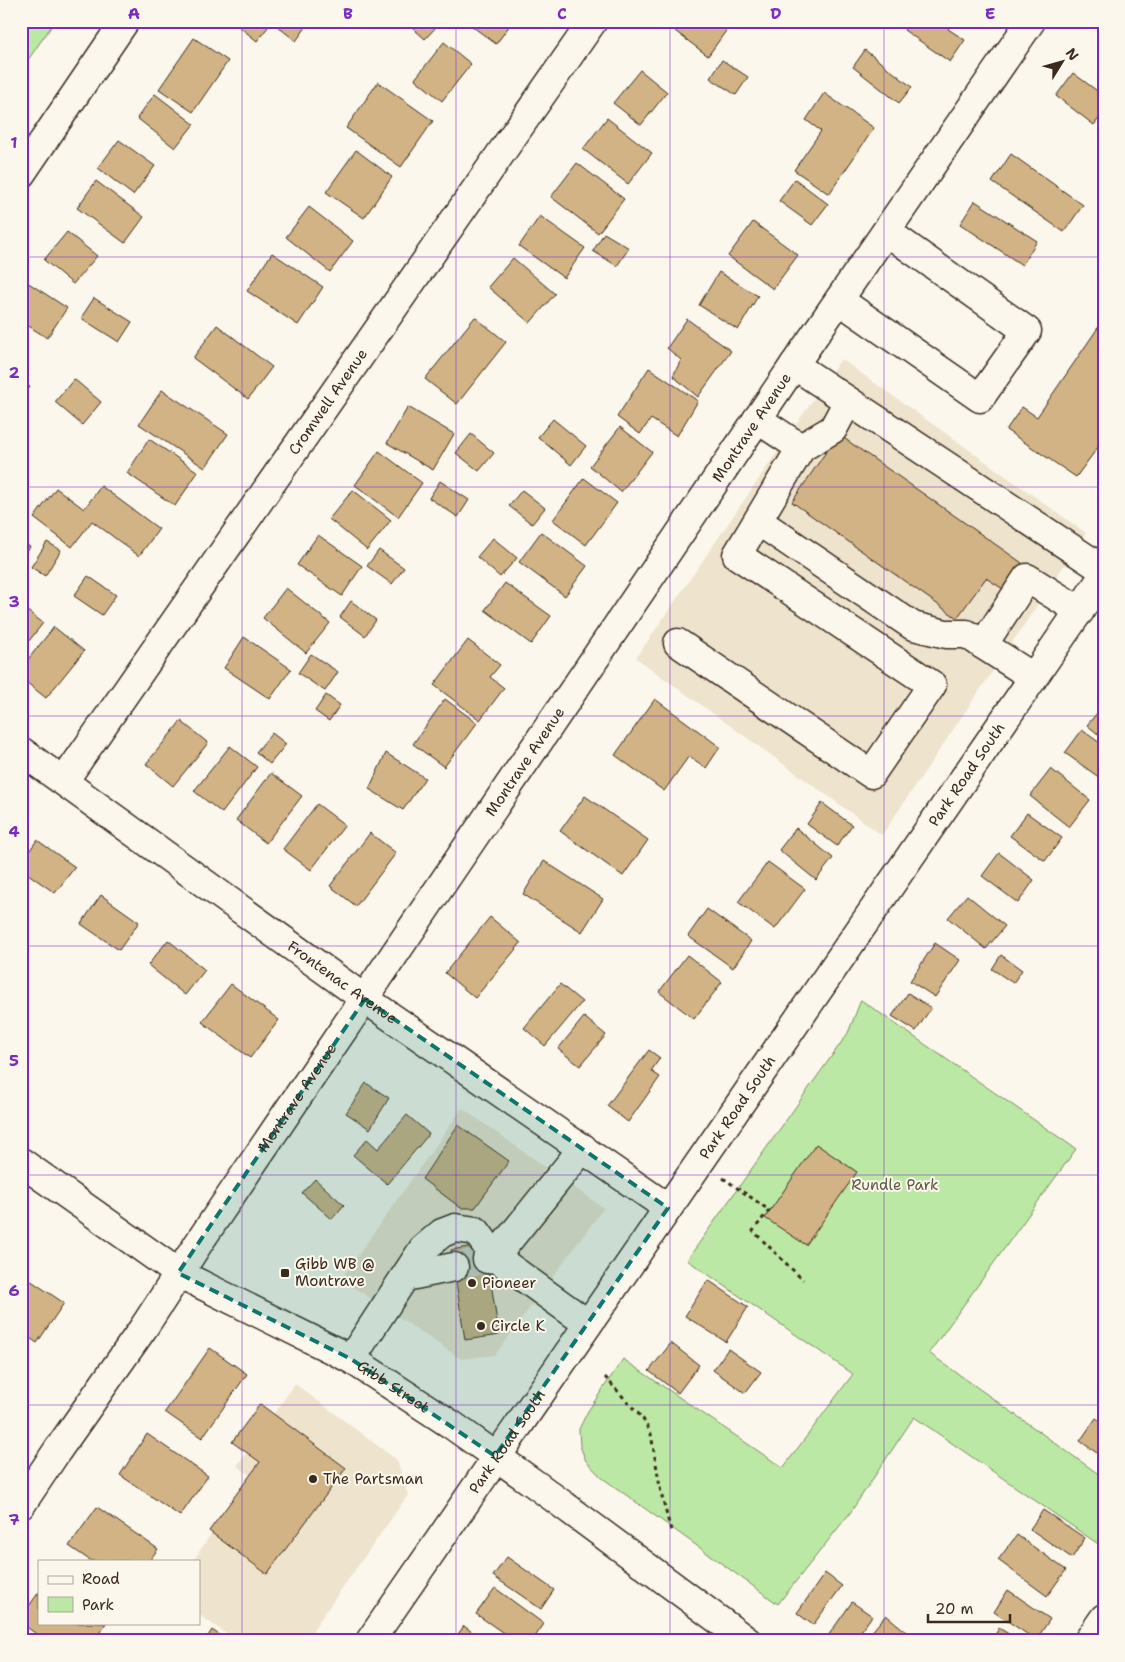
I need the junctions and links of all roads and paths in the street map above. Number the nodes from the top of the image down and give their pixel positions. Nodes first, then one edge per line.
1 (125, 21) edge
2 (593, 21) edge
3 (1031, 21) edge
4 (21, 174) edge
5 (887, 232) junction
6 (839, 300) junction
7 (794, 365) junction
8 (848, 401) junction
9 (758, 419) junction
10 (801, 448) junction
11 (758, 520) junction
12 (1104, 570) edge
13 (1104, 575) edge
14 (1080, 611) junction
15 (913, 626) junction
16 (678, 643) dead end
17 (983, 645) junction
18 (892, 658) junction
19 (1033, 677) junction
20 (21, 751) edge
21 (64, 781) junction
22 (365, 998) junction
23 (583, 1148) junction
24 (21, 1162) edge
25 (699, 1162) junction
26 (668, 1208) junction
27 (491, 1258) junction
28 (454, 1267) tunnel mouth
29 (178, 1273) junction
30 (405, 1277) junction
31 (803, 1280) dead end
32 (588, 1324) junction
33 (351, 1359) junction
34 (605, 1377) dead end
35 (496, 1456) junction
36 (23, 1500) edge
37 (670, 1531) dead end
38 (1104, 1618) edge
39 (370, 1641) edge
40 (747, 1641) edge
41 (1088, 1641) edge

1 - 4 street
2 - 21 street, Cromwell Avenue
3 - 5 street, Montrave Avenue
5 - 6 street, Montrave Avenue
5 - 6 street
6 - 7 street, Montrave Avenue
7 - 8 street
7 - 9 street, Montrave Avenue
8 - 10 street
8 - 12 street
9 - 10 street
9 - 22 street, Montrave Avenue
10 - 11 street
11 - 15 street
11 - 18 street
13 - 14 street, Park Road South
14 - 17 street
14 - 19 street, Park Road South
15 - 17 street
15 - 18 street
16 - 18 street
17 - 19 street
19 - 25 street, Park Road South
20 - 21 street, Frontenac Avenue
21 - 22 street, Frontenac Avenue
22 - 23 street, Frontenac Avenue
22 - 29 street, Montrave Avenue
23 - 26 street, Frontenac Avenue
23 - 27 street
24 - 29 street, Gibb Street
25 - 26 street, Park Road South
25 - 31 path
26 - 32 street, Park Road South
27 - 30 street
27 - 32 street
28 - 30 street
29 - 33 street, Gibb Street
29 - 36 street, Montrave Avenue
30 - 33 street
32 - 35 street, Park Road South
33 - 35 street, Gibb Street
34 - 37 path
35 - 39 street, Park Road South
35 - 40 street, Gibb Street
38 - 41 street

